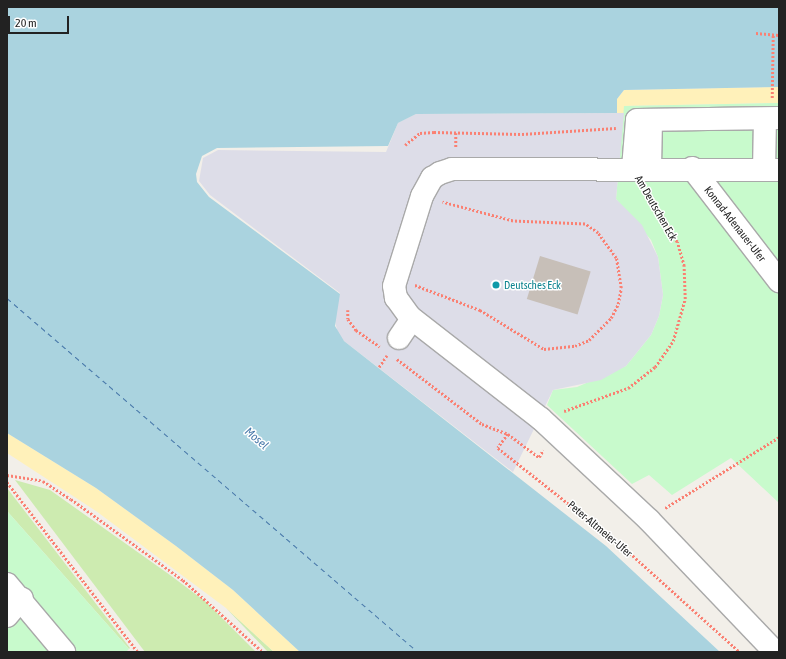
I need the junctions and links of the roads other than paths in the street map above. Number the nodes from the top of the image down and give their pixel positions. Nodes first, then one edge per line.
1 (772, 118) edge
2 (642, 168) junction
3 (692, 168) junction
4 (772, 170) edge
5 (779, 281) edge
6 (412, 319) junction
7 (399, 338) dead end
8 (14, 591) edge
9 (7, 616) edge
10 (64, 652) edge
11 (776, 652) edge

1 - 2 street
1 - 4 street, Konrad-Adenauer-Ufer
2 - 3 street, Konrad-Adenauer-Ufer
2 - 6 street, Am Deutschen Eck
3 - 4 street, Konrad-Adenauer-Ufer
3 - 5 street, Konrad-Adenauer-Ufer
6 - 7 street
6 - 11 street, Am Deutschen Eck
8 - 9 street
8 - 10 street

